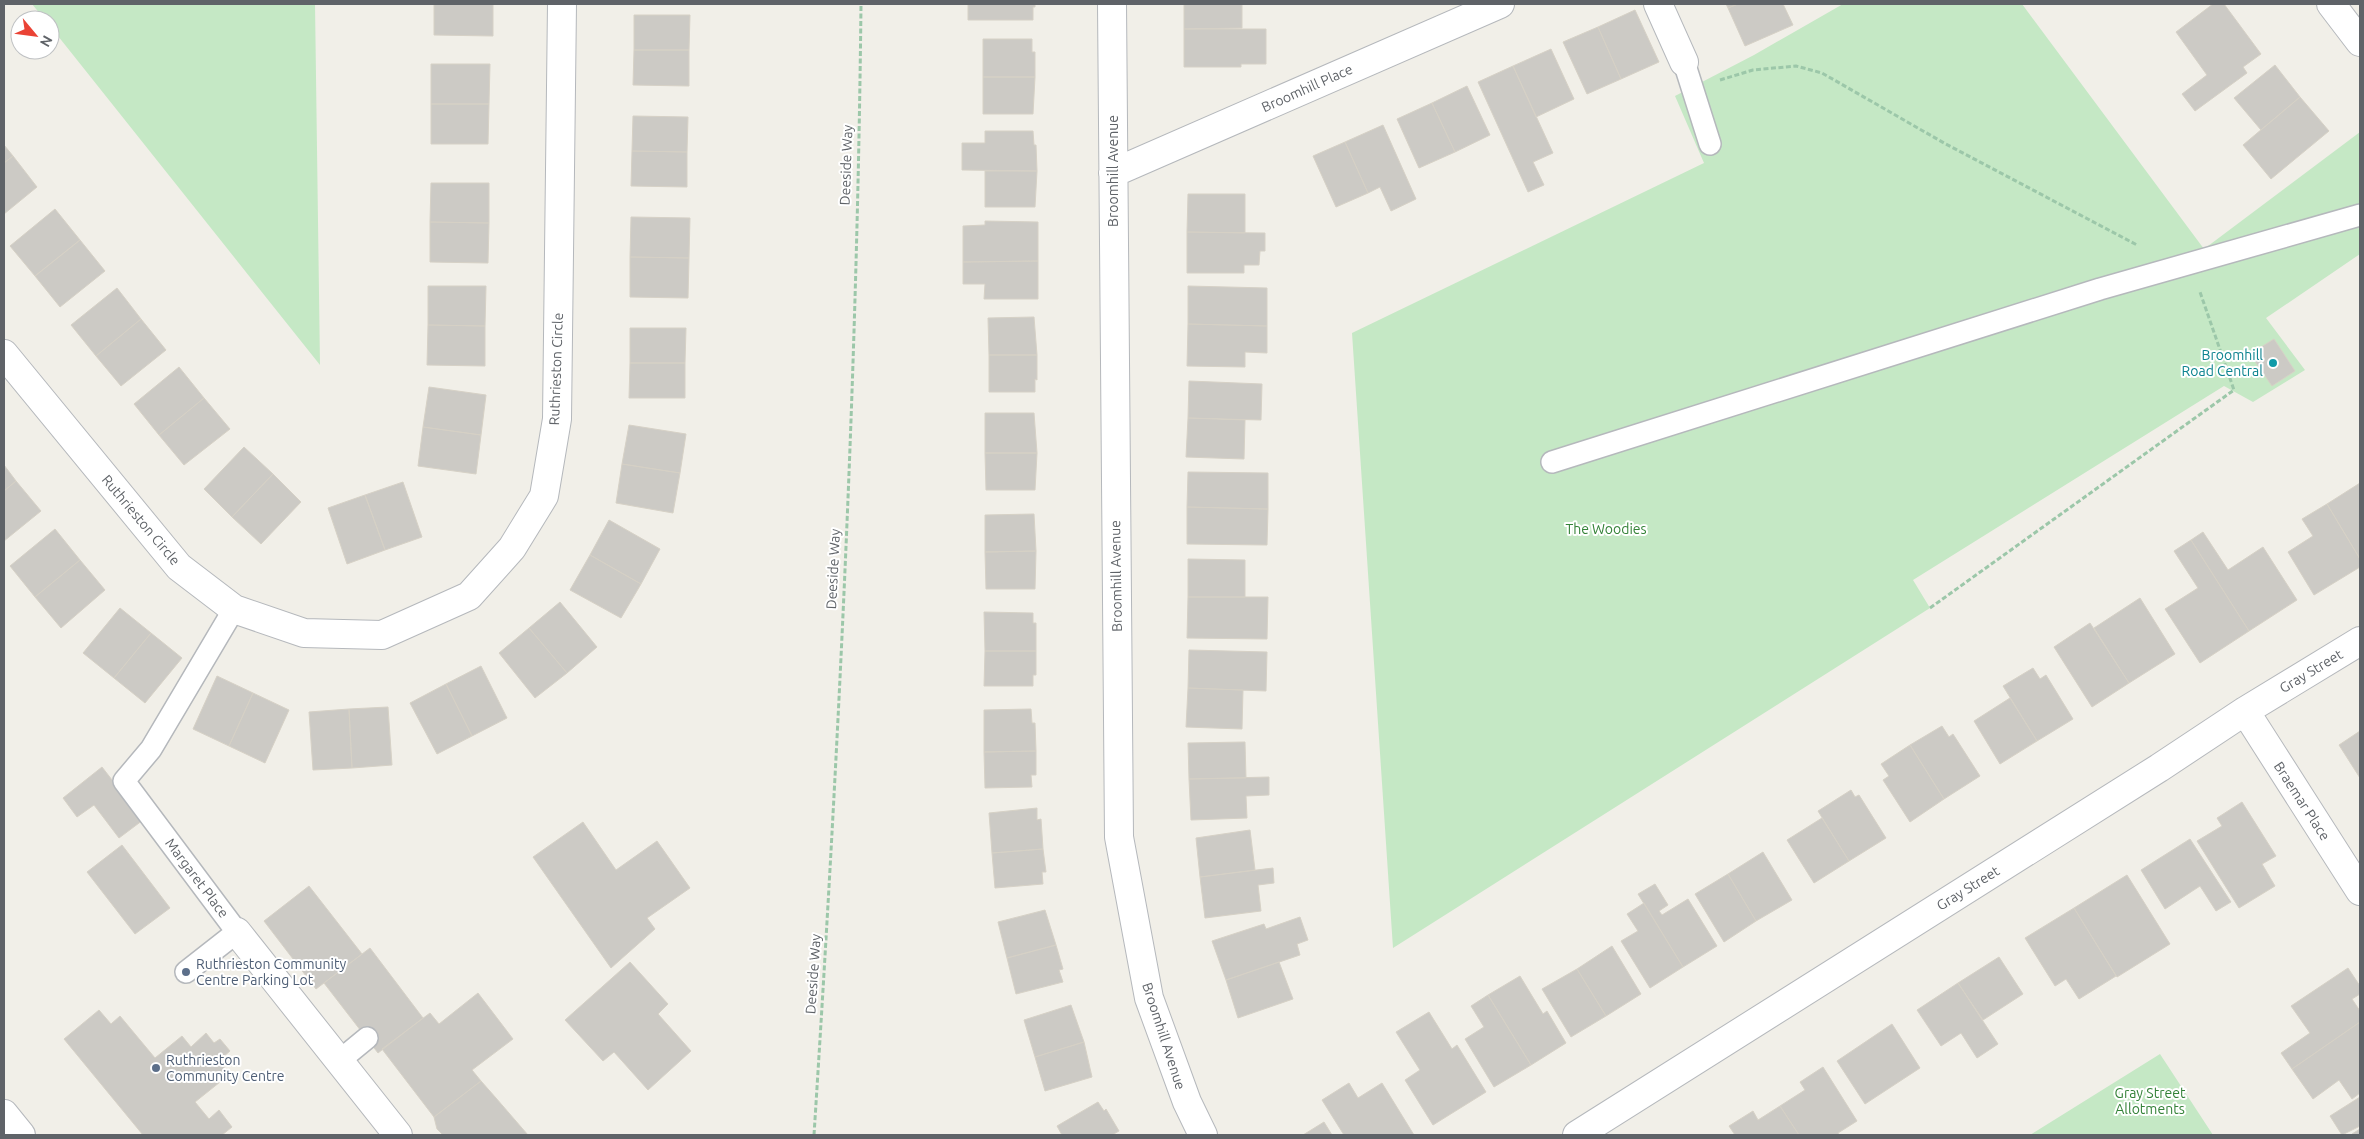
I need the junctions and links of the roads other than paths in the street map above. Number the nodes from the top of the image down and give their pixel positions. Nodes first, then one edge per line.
1 (562, 4) edge
2 (1112, 4) edge
3 (1500, 4) edge
4 (1658, 4) edge
5 (2331, 4) edge
6 (2360, 42) edge
7 (1684, 62) joint
8 (1710, 144) dead end
9 (1113, 173) junction
10 (2360, 215) edge
11 (4, 354) edge
12 (1552, 462) dead end
13 (234, 609) junction
14 (2360, 641) edge
15 (2244, 711) junction
16 (2360, 891) edge
17 (237, 932) junction
18 (186, 972) dead end
19 (367, 1038) dead end
20 (339, 1061) junction
21 (4, 1114) edge
22 (21, 1135) edge
23 (398, 1135) edge
24 (1203, 1135) edge
25 (1577, 1135) edge

1 - 13 street, Ruthrieston Circle
2 - 9 street, Broomhill Avenue
3 - 9 street, Broomhill Place
4 - 7 street
5 - 6 street
7 - 8 lane
9 - 24 street, Broomhill Avenue
10 - 12 lane
11 - 13 street, Ruthrieston Circle
13 - 17 lane, Margaret Place
14 - 15 street, Gray Street
15 - 16 street, Braemar Place
15 - 25 street, Gray Street
17 - 18 lane
17 - 20 street, Margaret Place
19 - 20 lane
20 - 23 street, Margaret Place
21 - 22 street

